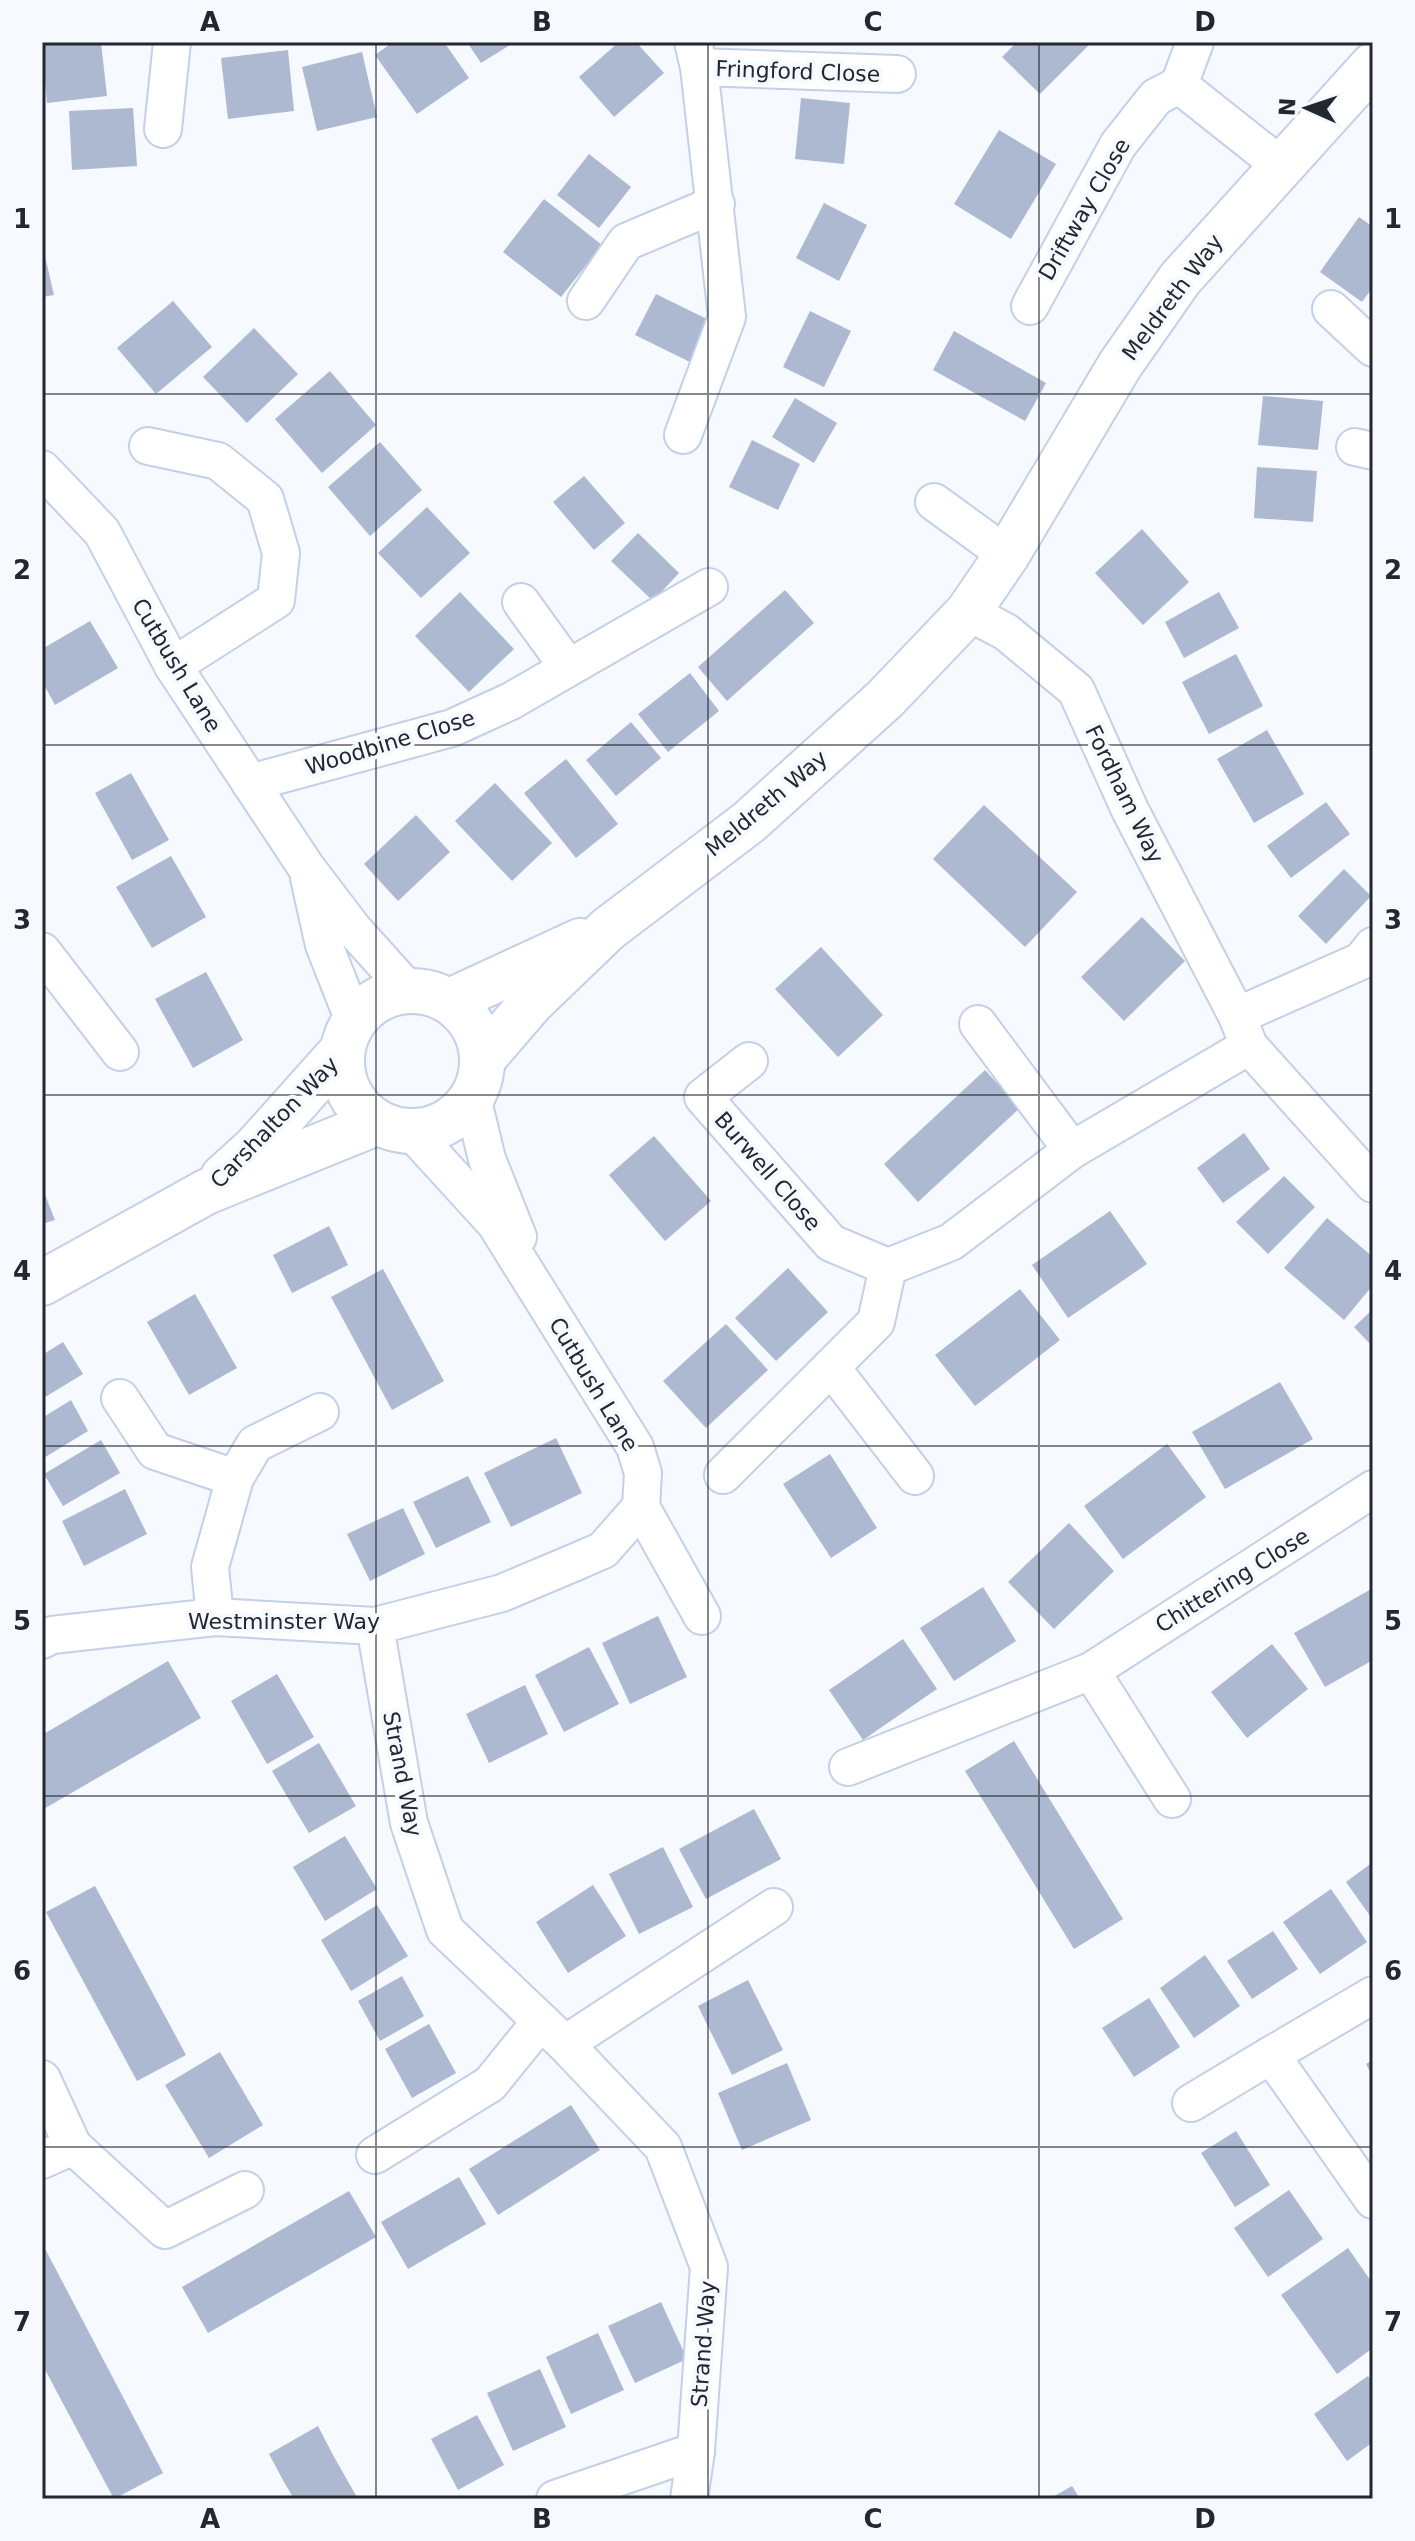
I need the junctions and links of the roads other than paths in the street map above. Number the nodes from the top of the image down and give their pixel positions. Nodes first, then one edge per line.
1 (172, 42) edge
2 (1195, 42) edge
3 (696, 55) edge
4 (1373, 65) edge
5 (897, 74) dead end
6 (1179, 85) junction
7 (163, 129) dead end
8 (1280, 165) junction
9 (716, 204) junction
10 (586, 301) dead end
11 (1030, 306) dead end
12 (1331, 309) dead end
13 (1373, 348) edge
14 (683, 435) dead end
15 (148, 446) dead end
16 (42, 469) edge
17 (934, 502) dead end
18 (1007, 555) junction
19 (709, 587) dead end
20 (521, 602) dead end
21 (968, 612) junction
22 (173, 666) junction
23 (568, 667) junction
24 (250, 783) junction
25 (306, 867) junction
26 (608, 929) junction
27 (1373, 946) edge
28 (42, 951) edge
29 (429, 996) junction
30 (978, 1024) dead end
31 (1243, 1031) junction
32 (348, 1036) junction
33 (120, 1052) dead end
34 (749, 1061) dead end
35 (477, 1079) junction
36 (394, 1127) junction
37 (1072, 1150) junction
38 (1373, 1184) edge
39 (206, 1192) junction
40 (888, 1267) junction
41 (42, 1283) edge
42 (533, 1284) junction
43 (831, 1367) junction
44 (120, 1398) dead end
45 (320, 1412) dead end
46 (723, 1475) dead end
47 (915, 1476) dead end
48 (235, 1478) junction
49 (1373, 1489) edge
50 (641, 1507) junction
51 (702, 1616) dead end
52 (215, 1617) junction
53 (375, 1626) junction
54 (42, 1640) edge
55 (1091, 1671) junction
56 (848, 1767) dead end
57 (1172, 1799) dead end
58 (774, 1907) dead end
59 (1373, 1995) edge
60 (553, 2033) junction
61 (1271, 2055) junction
62 (42, 2079) edge
63 (1191, 2103) dead end
64 (57, 2153) edge
65 (375, 2155) dead end
66 (245, 2190) dead end
67 (1373, 2200) edge
68 (696, 2451) junction
69 (555, 2499) edge
70 (689, 2499) edge

1 - 7 street
2 - 6 street
3 - 5 street, Fringford Close
3 - 9 street, Fringford Close
4 - 8 street, Meldreth Way
6 - 8 street
6 - 11 street, Driftway Close
8 - 18 street, Meldreth Way
9 - 10 street
9 - 14 street, Fringford Close
12 - 13 street
15 - 22 street
16 - 22 street, Cutbush Lane
17 - 18 street
18 - 21 street, Meldreth Way
19 - 23 street, Woodbine Close
20 - 23 street
21 - 26 street, Meldreth Way
21 - 31 street, Fordham Way
22 - 24 street, Cutbush Lane
23 - 24 street, Woodbine Close
24 - 25 street, Cutbush Lane
25 - 29 street, Cutbush Lane
25 - 32 street, Cutbush Lane
26 - 29 street, Meldreth Way
26 - 35 street, Meldreth Way
27 - 31 street
28 - 33 street
29 - 32 street
29 - 35 street
30 - 37 street
31 - 37 street
31 - 38 street, Fordham Way
32 - 36 street
32 - 39 street, Carshalton Way
34 - 40 street, Burwell Close
35 - 36 street
35 - 42 street, Cutbush Lane
36 - 39 street, Carshalton Way
36 - 42 street, Cutbush Lane
37 - 40 street
39 - 41 street, Carshalton Way
40 - 43 street
42 - 50 street, Cutbush Lane
43 - 46 street
43 - 47 street
44 - 48 street
45 - 48 street
48 - 52 street
49 - 55 street, Chittering Close
50 - 51 street, Cutbush Lane
50 - 53 street, Westminster Way
52 - 53 street, Westminster Way
52 - 54 street, Westminster Way
53 - 60 street, Strand Way
55 - 56 street, Chittering Close
55 - 57 street
58 - 60 street
59 - 61 street
60 - 65 street
60 - 68 street, Strand Way
61 - 63 street
61 - 67 street
62 - 64 street
64 - 66 street
68 - 69 street
68 - 70 street, Strand Way

